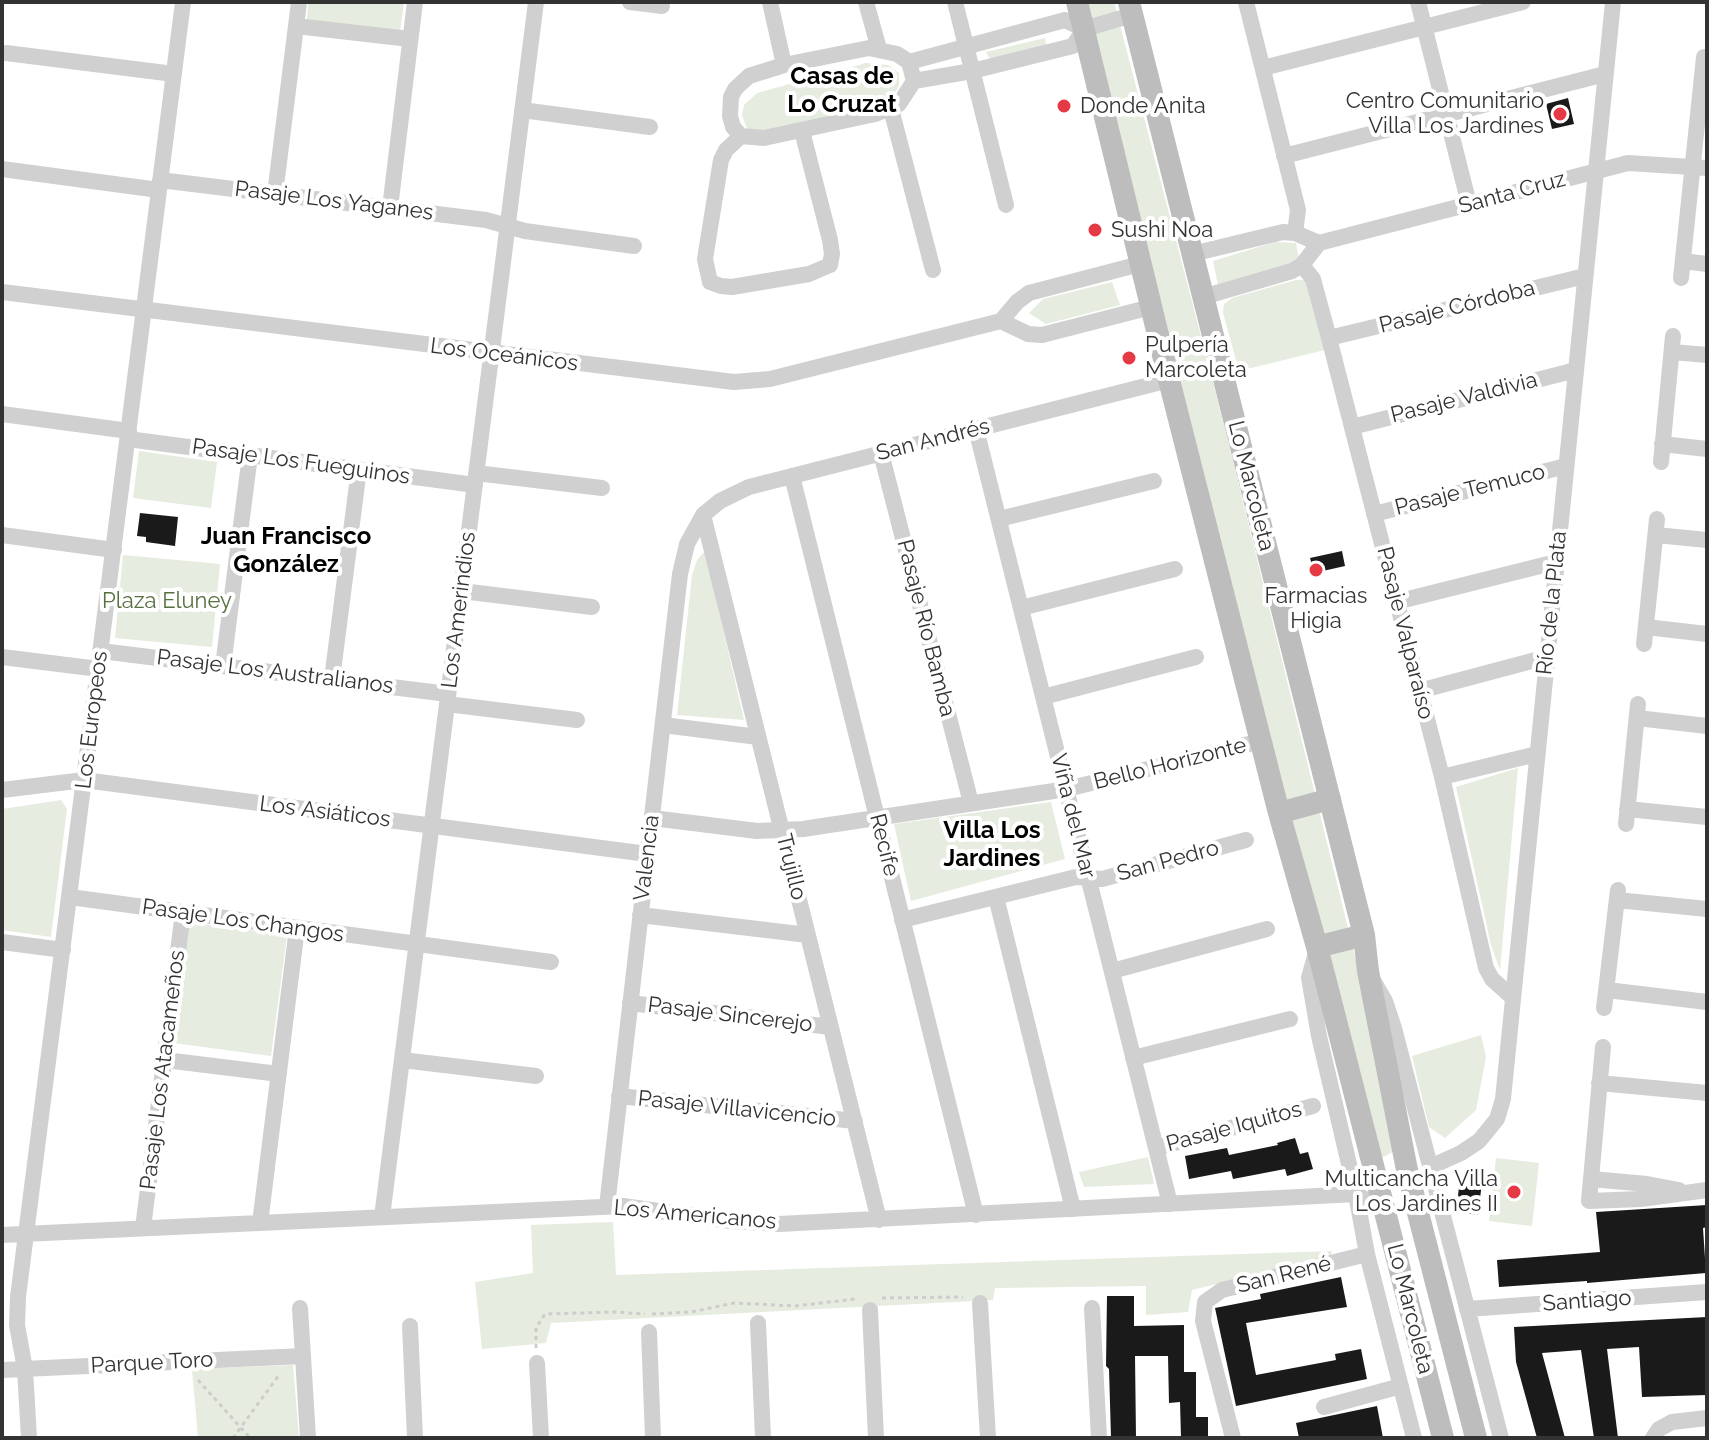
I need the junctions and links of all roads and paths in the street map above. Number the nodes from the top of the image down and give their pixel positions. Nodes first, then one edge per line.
1 (183, 2) edge
2 (299, 2) edge
3 (415, 2) edge
4 (536, 2) edge
5 (630, 2) edge
6 (770, 2) edge
7 (866, 2) edge
8 (955, 2) edge
9 (1077, 2) edge
10 (1246, 2) edge
11 (1418, 2) edge
12 (1523, 2) edge
13 (1613, 2) edge
14 (662, 6) dead end
15 (1130, 9) edge
16 (296, 26) junction
17 (1424, 27) junction
18 (1084, 29) junction
19 (410, 39) junction
20 (967, 48) junction
21 (879, 49) junction
22 (6, 53) dead end
23 (909, 62) junction
24 (784, 65) junction
25 (1704, 66) edge
26 (1263, 68) junction
27 (972, 71) junction
28 (174, 74) junction
29 (1605, 74) junction
30 (914, 81) junction
31 (891, 109) junction
32 (522, 110) junction
33 (1446, 115) junction
34 (650, 127) dead end
35 (802, 131) junction
36 (741, 136) junction
37 (1284, 156) junction
38 (1700, 167) edge
39 (2, 169) edge
40 (1596, 171) junction
41 (160, 185) junction
42 (275, 194) junction
43 (1469, 204) junction
44 (1006, 205) dead end
45 (390, 208) junction
46 (507, 226) junction
47 (1295, 233) junction
48 (1319, 243) junction
49 (634, 246) dead end
50 (1192, 254) junction
51 (1140, 264) junction
52 (1707, 264) edge
53 (1302, 265) junction
54 (933, 270) dead end
55 (1585, 276) junction
56 (2, 292) edge
57 (1203, 297) junction
58 (1151, 307) junction
59 (144, 309) junction
60 (1001, 321) junction
61 (1329, 338) junction
62 (492, 353) junction
63 (1707, 355) edge
64 (1576, 370) junction
65 (1169, 380) junction
66 (2, 414) edge
67 (1352, 427) junction
68 (976, 429) junction
69 (128, 435) junction
70 (1662, 444) junction
71 (1707, 449) edge
72 (881, 453) junction
73 (250, 455) junction
74 (1661, 462) dead end
75 (1566, 466) junction
76 (359, 469) junction
77 (792, 476) junction
78 (476, 479) junction
79 (1154, 481) dead end
80 (602, 488) dead end
81 (1374, 514) junction
82 (703, 515) junction
83 (999, 519) junction
84 (2, 535) edge
85 (1707, 540) edge
86 (114, 550) junction
87 (1556, 562) junction
88 (1175, 569) dead end
89 (462, 591) junction
90 (1396, 602) junction
91 (592, 607) dead end
92 (1021, 608) junction
93 (1707, 634) edge
94 (101, 651) junction
95 (2, 657) edge
96 (1196, 657) dead end
97 (1547, 657) junction
98 (223, 666) junction
99 (99, 669) junction
100 (332, 679) junction
101 (1419, 691) junction
102 (1043, 697) junction
103 (448, 699) junction
104 (577, 720) dead end
105 (663, 725) junction
106 (1707, 726) edge
107 (758, 737) junction
108 (1261, 741) junction
109 (1537, 754) junction
110 (1442, 777) junction
111 (84, 780) junction
112 (1067, 789) junction
113 (2, 790) edge
114 (1330, 799) junction
115 (971, 803) junction
116 (1279, 813) junction
117 (877, 817) junction
118 (1707, 817) edge
119 (652, 818) junction
120 (432, 826) junction
121 (782, 831) junction
122 (1246, 840) dead end
123 (647, 854) junction
124 (1088, 878) junction
125 (70, 897) junction
126 (996, 897) junction
127 (1707, 909) edge
128 (183, 912) junction
129 (640, 915) junction
130 (902, 920) junction
131 (297, 928) junction
132 (1267, 929) dead end
133 (808, 935) junction
134 (1364, 935) junction
135 (2, 942) edge
136 (417, 944) junction
137 (1317, 947) junction
138 (63, 950) junction
139 (551, 962) dead end
140 (1112, 971) junction
141 (1368, 971) junction
142 (1607, 990) junction
143 (1512, 997) junction
144 (1707, 1002) edge
145 (630, 1003) junction
146 (1604, 1008) dead end
147 (1290, 1019) dead end
148 (831, 1027) junction
149 (1603, 1047) dead end
150 (1133, 1058) junction
151 (165, 1060) junction
152 (402, 1060) junction
153 (279, 1074) junction
154 (536, 1076) dead end
155 (1599, 1083) junction
156 (1707, 1093) edge
157 (619, 1096) junction
158 (1313, 1106) dead end
159 (855, 1121) junction
160 (1156, 1148) junction
161 (1430, 1167) junction
162 (1591, 1179) junction
163 (1707, 1190) edge
164 (1684, 1192) junction
165 (1356, 1194) junction
166 (1170, 1204) junction
167 (607, 1206) junction
168 (1073, 1209) junction
169 (1384, 1210) junction
170 (976, 1215) junction
171 (382, 1217) junction
172 (879, 1220) junction
173 (260, 1223) junction
174 (143, 1228) junction
175 (27, 1234) junction
176 (2, 1235) edge
177 (1367, 1254) junction
178 (1707, 1292) edge
179 (980, 1303) dead end
180 (300, 1308) dead end
181 (1092, 1308) dead end
182 (1467, 1309) junction
183 (870, 1310) dead end
184 (545, 1314) dead end
185 (758, 1323) dead end
186 (410, 1326) dead end
187 (649, 1332) dead end
188 (298, 1356) junction
189 (193, 1361) junction
190 (537, 1363) joint
191 (25, 1369) junction
192 (2, 1370) edge
193 (1401, 1386) junction
194 (1324, 1407) dead end
195 (1707, 1418) edge
196 (241, 1427) junction
197 (29, 1438) edge
198 (233, 1438) edge
199 (250, 1438) edge
200 (308, 1438) edge
201 (415, 1438) edge
202 (541, 1438) edge
203 (653, 1438) edge
204 (763, 1438) edge
205 (876, 1438) edge
206 (988, 1438) edge
207 (1099, 1438) edge
208 (1233, 1438) edge
209 (1414, 1438) edge
210 (1443, 1438) edge
211 (1476, 1438) edge
212 (1501, 1438) edge
213 (1653, 1438) edge

1 - 28 street, Los Europeos
2 - 16 street
3 - 19 street
4 - 32 street, Los Amerindios
5 - 14 street
6 - 24 street
7 - 21 street
8 - 20 street
9 - 18 main road, Lo Marcoleta
10 - 26 street
11 - 17 street
12 - 17 street
13 - 29 street, Río de la Plata
15 - 18 street
15 - 50 main road, Lo Marcoleta
16 - 19 street
16 - 42 street
17 - 26 street
17 - 33 street
18 - 20 street
18 - 27 street
18 - 51 main road, Lo Marcoleta
19 - 45 street
20 - 23 street
20 - 27 street
21 - 23 street
21 - 24 street
22 - 28 street
23 - 30 street
24 - 36 street
25 - 38 street
26 - 37 street
27 - 30 street
27 - 44 street
28 - 41 street, Los Europeos
29 - 33 street
29 - 40 street, Río de la Plata
30 - 31 street
31 - 35 street
31 - 54 street
32 - 34 street
32 - 46 street, Los Amerindios
33 - 37 street
33 - 43 street
35 - 36 street
35 - 36 street
37 - 47 street
38 - 40 street, Santa Cruz
38 - 52 street
39 - 41 street, Pasaje Los Yaganes
40 - 43 street, Santa Cruz
40 - 55 street, Río de la Plata
41 - 42 street, Pasaje Los Yaganes
41 - 59 street, Los Europeos
42 - 45 street, Pasaje Los Yaganes
43 - 48 street, Santa Cruz
45 - 46 street, Pasaje Los Yaganes
46 - 49 street, Pasaje Los Yaganes
46 - 62 street, Los Amerindios
47 - 48 street
47 - 50 street
48 - 53 street
50 - 57 main road, Lo Marcoleta
51 - 58 main road, Lo Marcoleta
51 - 60 street
53 - 57 street
53 - 61 street, Pasaje Valparaíso
55 - 61 street, Pasaje Córdoba
55 - 64 street, Río de la Plata
56 - 59 street, Los Oceánicos
57 - 114 main road, Lo Marcoleta
58 - 60 street
58 - 65 main road, Lo Marcoleta
59 - 62 street, Los Oceánicos
59 - 69 street, Los Europeos
60 - 62 street, Los Oceánicos
61 - 67 street, Pasaje Valparaíso
62 - 78 street, Los Amerindios
63 - 70 street
64 - 67 street, Pasaje Valdivia
64 - 75 street, Río de la Plata
65 - 68 street, San Andrés
65 - 108 main road, Lo Marcoleta
66 - 69 street, Pasaje Los Fueguinos
67 - 81 street, Pasaje Valparaíso
68 - 72 street, San Andrés
68 - 83 street, Viña del Mar
69 - 73 street, Pasaje Los Fueguinos
69 - 86 street, Los Europeos
70 - 71 street
70 - 74 street
72 - 77 street, San Andrés
72 - 115 street, Pasaje Río Bamba
73 - 76 street, Pasaje Los Fueguinos
73 - 98 street
75 - 81 street, Pasaje Temuco
75 - 87 street, Río de la Plata
76 - 78 street, Pasaje Los Fueguinos
76 - 100 street
77 - 82 street, San Andrés
77 - 117 street, Recife
78 - 80 street, Pasaje Los Fueguinos
78 - 89 street, Los Amerindios
79 - 83 street
81 - 90 street, Pasaje Valparaíso
82 - 105 street, Valencia
82 - 107 street, Trujillo
83 - 92 street, Viña del Mar
84 - 86 street
85 - 93 street
86 - 94 street, Los Europeos
87 - 90 street
87 - 97 street, Río de la Plata
88 - 92 street
89 - 91 street
89 - 103 street, Los Amerindios
90 - 101 street, Pasaje Valparaíso
92 - 102 street, Viña del Mar
94 - 98 street, Pasaje Los Australianos
94 - 99 street, Los Europeos
95 - 99 street
96 - 102 street
97 - 101 street
97 - 109 street, Río de la Plata
98 - 100 street, Pasaje Los Australianos
99 - 111 street, Los Europeos
100 - 103 street, Pasaje Los Australianos
101 - 110 street, Pasaje Valparaíso
102 - 112 street, Viña del Mar
103 - 104 street, Pasaje Los Australianos
103 - 120 street, Los Amerindios
105 - 107 street
105 - 119 street, Valencia
106 - 118 street
107 - 121 street, Trujillo
108 - 112 street, Bello Horizonte
108 - 116 main road, Lo Marcoleta
109 - 110 street
109 - 143 street, Río de la Plata
110 - 143 street, Pasaje Valparaíso
111 - 113 street, Los Asiáticos
111 - 120 street, Los Asiáticos
111 - 125 street, Los Europeos
112 - 115 street, Bello Horizonte
112 - 124 street, Viña del Mar
114 - 116 main road
114 - 134 main road, Lo Marcoleta
115 - 117 street, Bello Horizonte
116 - 137 main road, Lo Marcoleta
117 - 121 street, Bello Horizonte
117 - 130 street, Recife
119 - 121 street, Bello Horizonte
119 - 123 street, Valencia
120 - 123 street, Los Asiáticos
120 - 136 street, Los Amerindios
121 - 133 street, Trujillo
122 - 124 street, San Pedro
123 - 129 street, Valencia
124 - 126 street, San Pedro
124 - 140 street, Viña del Mar
125 - 128 street, Pasaje Los Changos
125 - 138 street, Los Europeos
126 - 130 street, San Pedro
126 - 168 street
127 - 142 street
128 - 131 street, Pasaje Los Changos
128 - 151 street, Pasaje Los Atacameños
129 - 133 street
129 - 145 street, Valencia
130 - 170 street, Recife
131 - 136 street, Pasaje Los Changos
131 - 153 street
132 - 140 street
133 - 148 street, Trujillo
134 - 137 main road
134 - 141 main road, Lo Marcoleta
135 - 138 street
136 - 139 street, Pasaje Los Changos
136 - 152 street, Los Amerindios
137 - 165 street, Lo Marcoleta
137 - 169 main road, Lo Marcoleta
138 - 175 street, Los Europeos
140 - 150 street, Viña del Mar
141 - 161 street, Lo Marcoleta
141 - 211 main road, Lo Marcoleta
142 - 144 street
142 - 146 street
143 - 161 street, Río de la Plata
145 - 148 street, Pasaje Sincerejo
145 - 157 street, Valencia
147 - 150 street
148 - 159 street, Trujillo
149 - 155 street
150 - 160 street, Viña del Mar
151 - 153 street
151 - 174 street, Pasaje Los Atacameños
152 - 154 street
152 - 171 street, Los Amerindios
153 - 173 street
155 - 156 street
155 - 162 street
157 - 159 street, Pasaje Villavicencio
157 - 167 street, Valencia
158 - 160 street, Pasaje Iquitos
159 - 172 street, Trujillo
160 - 166 street, Viña del Mar
161 - 182 street, Lo Marcoleta
162 - 164 street
162 - 164 street
163 - 164 street
165 - 166 street, Los Americanos
165 - 169 street
165 - 177 street, Lo Marcoleta
166 - 168 street, Los Americanos
167 - 171 street, Los Americanos
167 - 172 street, Los Americanos
168 - 170 street, Los Americanos
169 - 210 main road, Lo Marcoleta
170 - 172 street, Los Americanos
171 - 173 street, Los Americanos
173 - 174 street, Los Americanos
174 - 175 street, Los Americanos
175 - 176 street, Los Americanos
175 - 191 street, Los Europeos
177 - 193 street, Lo Marcoleta
177 - 208 street, San René
178 - 182 street, Santiago
179 - 206 street
180 - 188 street
181 - 207 street
182 - 212 street, Lo Marcoleta
183 - 205 street
184 - 190 path
185 - 204 street
186 - 201 street
187 - 203 street
188 - 189 street, Parque Toro
188 - 196 path
188 - 200 street
189 - 191 street, Parque Toro
189 - 196 path
190 - 202 street
191 - 192 street, Parque Toro
191 - 197 street, Los Europeos
193 - 194 street
193 - 209 street, Lo Marcoleta
195 - 213 street
196 - 198 path
196 - 199 path

